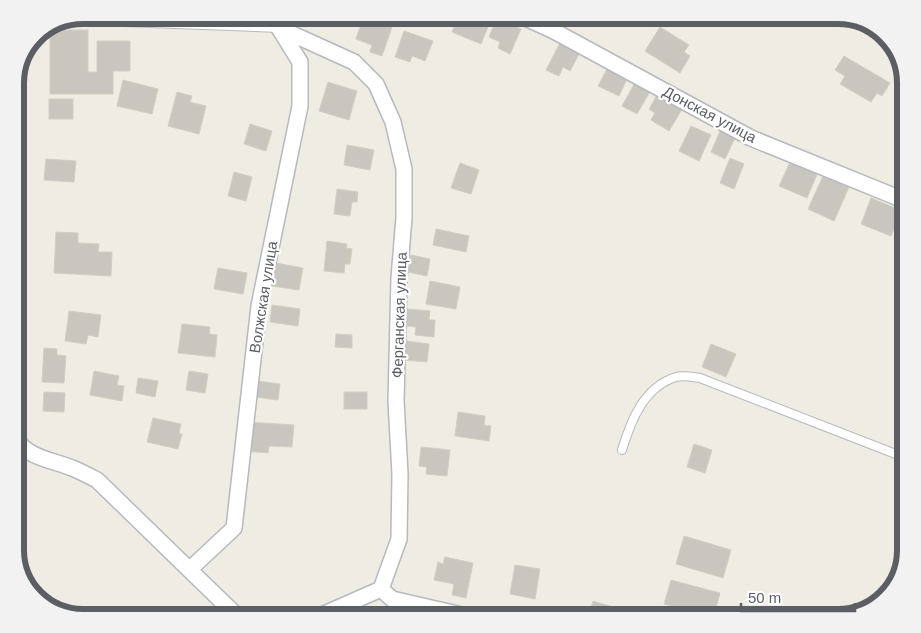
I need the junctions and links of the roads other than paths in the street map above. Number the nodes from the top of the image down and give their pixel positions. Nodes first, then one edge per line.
1 (283, 24) edge
2 (287, 24) edge
3 (539, 24) edge
4 (897, 197) edge
5 (24, 447) edge
6 (622, 450) dead end
7 (897, 455) edge
8 (190, 569) junction
9 (380, 589) junction
10 (230, 609) edge
11 (335, 609) edge
12 (436, 609) edge

1 - 8 street, Волжская улица
2 - 9 street, Ферганская улица
3 - 4 street, Донская улица
5 - 8 street
6 - 7 lane
8 - 10 street
9 - 11 street
9 - 12 street

